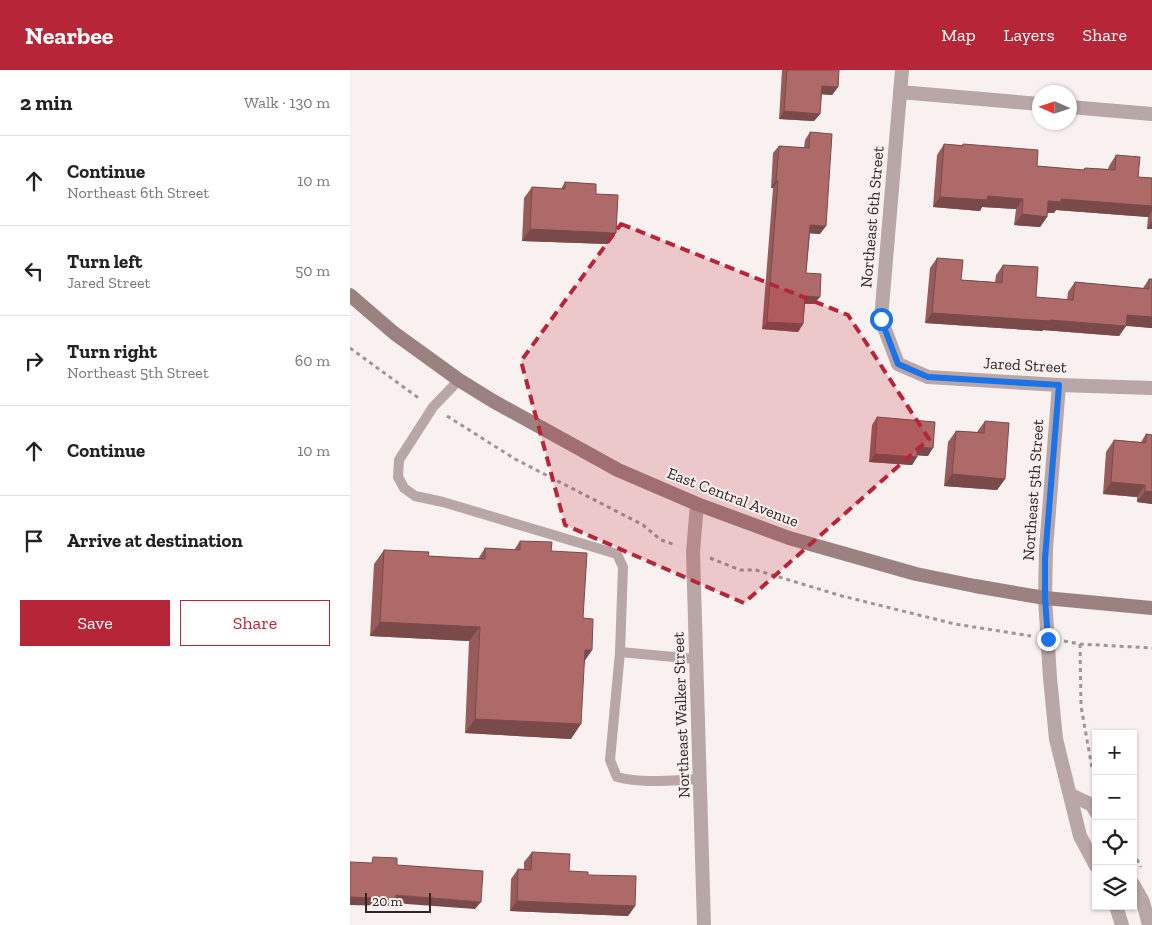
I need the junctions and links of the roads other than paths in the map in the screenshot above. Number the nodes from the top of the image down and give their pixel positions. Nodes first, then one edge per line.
1 (902, 70) edge
2 (900, 92) junction
3 (1032, 103) edge
4 (1077, 108) edge
5 (1152, 114) edge
6 (350, 295) edge
7 (898, 364) joint
8 (459, 380) junction
9 (1059, 385) junction
10 (1152, 388) edge
11 (697, 504) junction
12 (1045, 598) junction
13 (1152, 608) edge
14 (620, 652) junction
15 (696, 659) junction
16 (700, 779) junction
17 (1071, 795) junction
18 (1092, 805) edge
19 (1095, 865) edge
20 (1137, 891) edge
21 (1117, 910) edge
22 (704, 925) edge
23 (1122, 925) edge
24 (1149, 925) edge

1 - 2 street, Northeast 6th Street
2 - 3 street
2 - 7 street, Northeast 6th Street
4 - 5 street
6 - 8 main road, East Central Avenue
7 - 9 street, Jared Street
8 - 11 main road, East Central Avenue
8 - 14 lane
9 - 10 street, Jared Street
9 - 12 street, Northeast 5th Street
11 - 12 main road, East Central Avenue
11 - 15 street, Northeast Walker Street
12 - 13 main road, East Central Avenue
12 - 17 street, Northeast 5th Street
14 - 15 lane
14 - 16 lane
15 - 16 street, Northeast Walker Street
16 - 22 street, Northeast Walker Street
17 - 18 street
17 - 19 street, Northeast 5th Street
20 - 24 street
21 - 23 street

